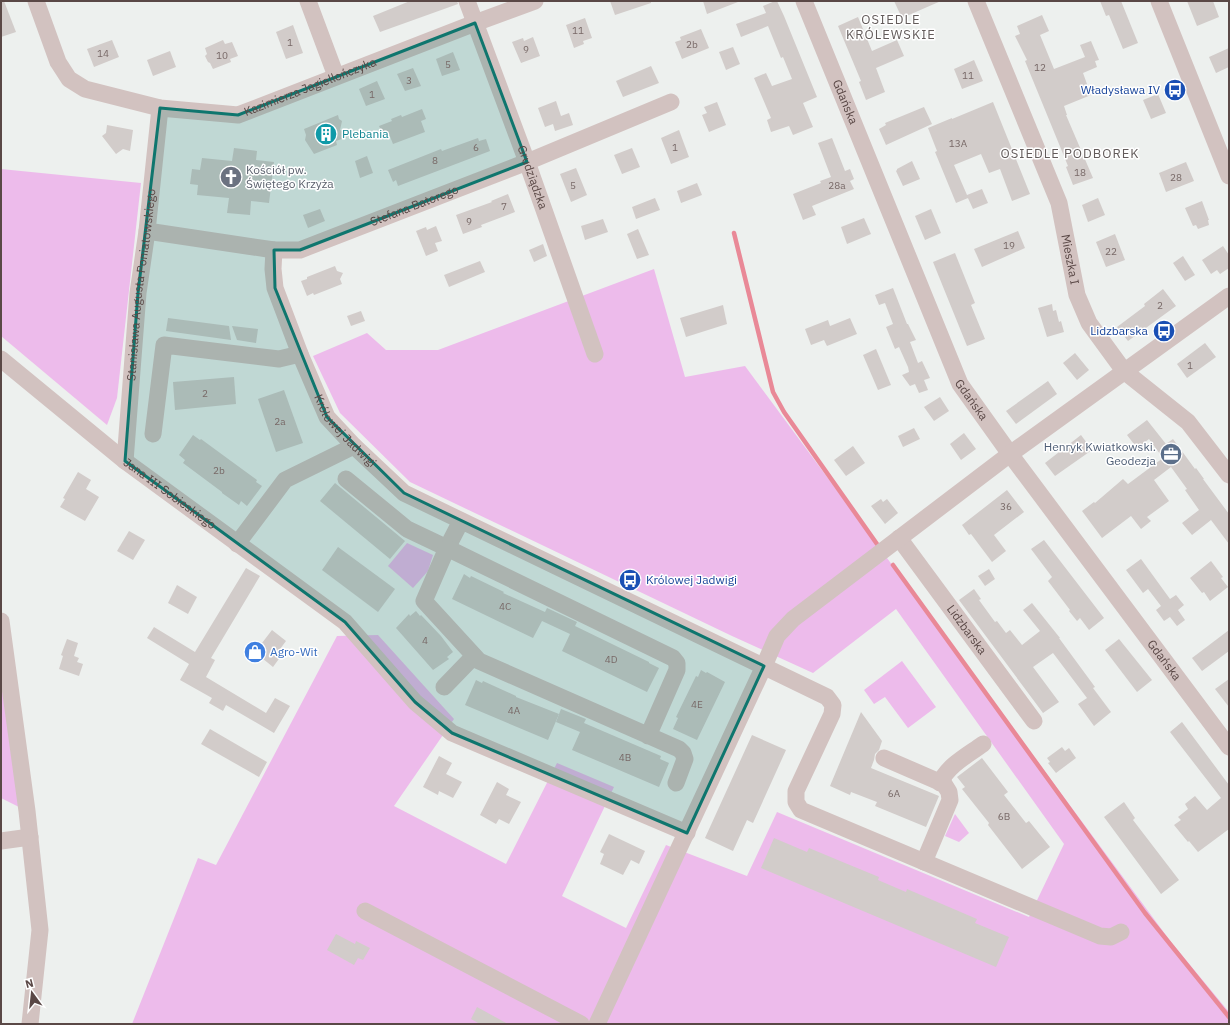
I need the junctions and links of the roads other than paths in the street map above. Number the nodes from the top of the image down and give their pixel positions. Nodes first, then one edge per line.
1 (36, 1) edge
2 (308, 1) edge
3 (467, 1) edge
4 (535, 1) edge
5 (804, 1) edge
6 (976, 1) edge
7 (1159, 1) edge
8 (475, 23) junction
9 (336, 76) junction
10 (671, 102) dead end
11 (160, 108) junction
12 (527, 162) junction
13 (1229, 176) edge
14 (147, 231) junction
15 (274, 250) junction
16 (1229, 296) edge
17 (300, 354) junction
18 (596, 354) dead end
19 (1, 359) edge
20 (1124, 371) junction
21 (153, 434) dead end
22 (354, 446) junction
23 (1010, 454) junction
24 (125, 461) junction
25 (1229, 475) edge
26 (346, 479) dead end
27 (461, 521) junction
28 (899, 538) junction
29 (237, 544) junction
30 (447, 548) junction
31 (1, 620) edge
32 (474, 656) junction
33 (764, 666) junction
34 (444, 687) dead end
35 (1034, 721) dead end
36 (648, 736) junction
37 (983, 744) dead end
38 (1229, 747) edge
39 (884, 758) dead end
40 (676, 783) dead end
41 (940, 783) junction
42 (687, 833) junction
43 (30, 837) junction
44 (1, 841) edge
45 (924, 862) junction
46 (365, 911) dead end
47 (1121, 932) dead end
48 (30, 1024) edge
49 (581, 1024) edge
50 (597, 1024) edge

1 - 11 street, Kazimierza Jagiellończyka
2 - 9 street
3 - 8 street, Grudziądzka
4 - 8 street, Kazimierza Jagiellończyka
5 - 23 street, Gdańska
6 - 20 street, Mieszka I
7 - 13 street
8 - 9 street, Kazimierza Jagiellończyka
8 - 12 street, Grudziądzka
9 - 11 street, Kazimierza Jagiellończyka
10 - 12 street, Stefana Batorego
11 - 14 street, Stanisława Augusta Poniatowskiego
12 - 15 street, Stefana Batorego
12 - 18 street, Grudziądzka
14 - 15 street, Stefana Batorego
14 - 24 street, Stanisława Augusta Poniatowskiego
15 - 17 street, Królowej Jadwigi
16 - 20 street
17 - 21 street
17 - 22 street, Królowej Jadwigi
19 - 24 street, Jana III Sobieskiego
20 - 23 street
20 - 25 street, Mieszka I
22 - 27 street, Królowej Jadwigi
22 - 29 street
23 - 28 street
23 - 38 street, Gdańska
24 - 29 street, Jana III Sobieskiego
26 - 30 street
27 - 30 street
27 - 33 street, Królowej Jadwigi
28 - 33 street
28 - 35 street, Lidzbarska
29 - 42 street, Jana III Sobieskiego
30 - 32 street
30 - 36 street
31 - 43 street
32 - 34 street
32 - 36 street
33 - 42 street
33 - 45 street, Królowej Jadwigi
36 - 40 street
37 - 41 street
39 - 41 street
41 - 45 street
42 - 50 street
43 - 44 street
43 - 48 street
45 - 47 street
46 - 49 street

